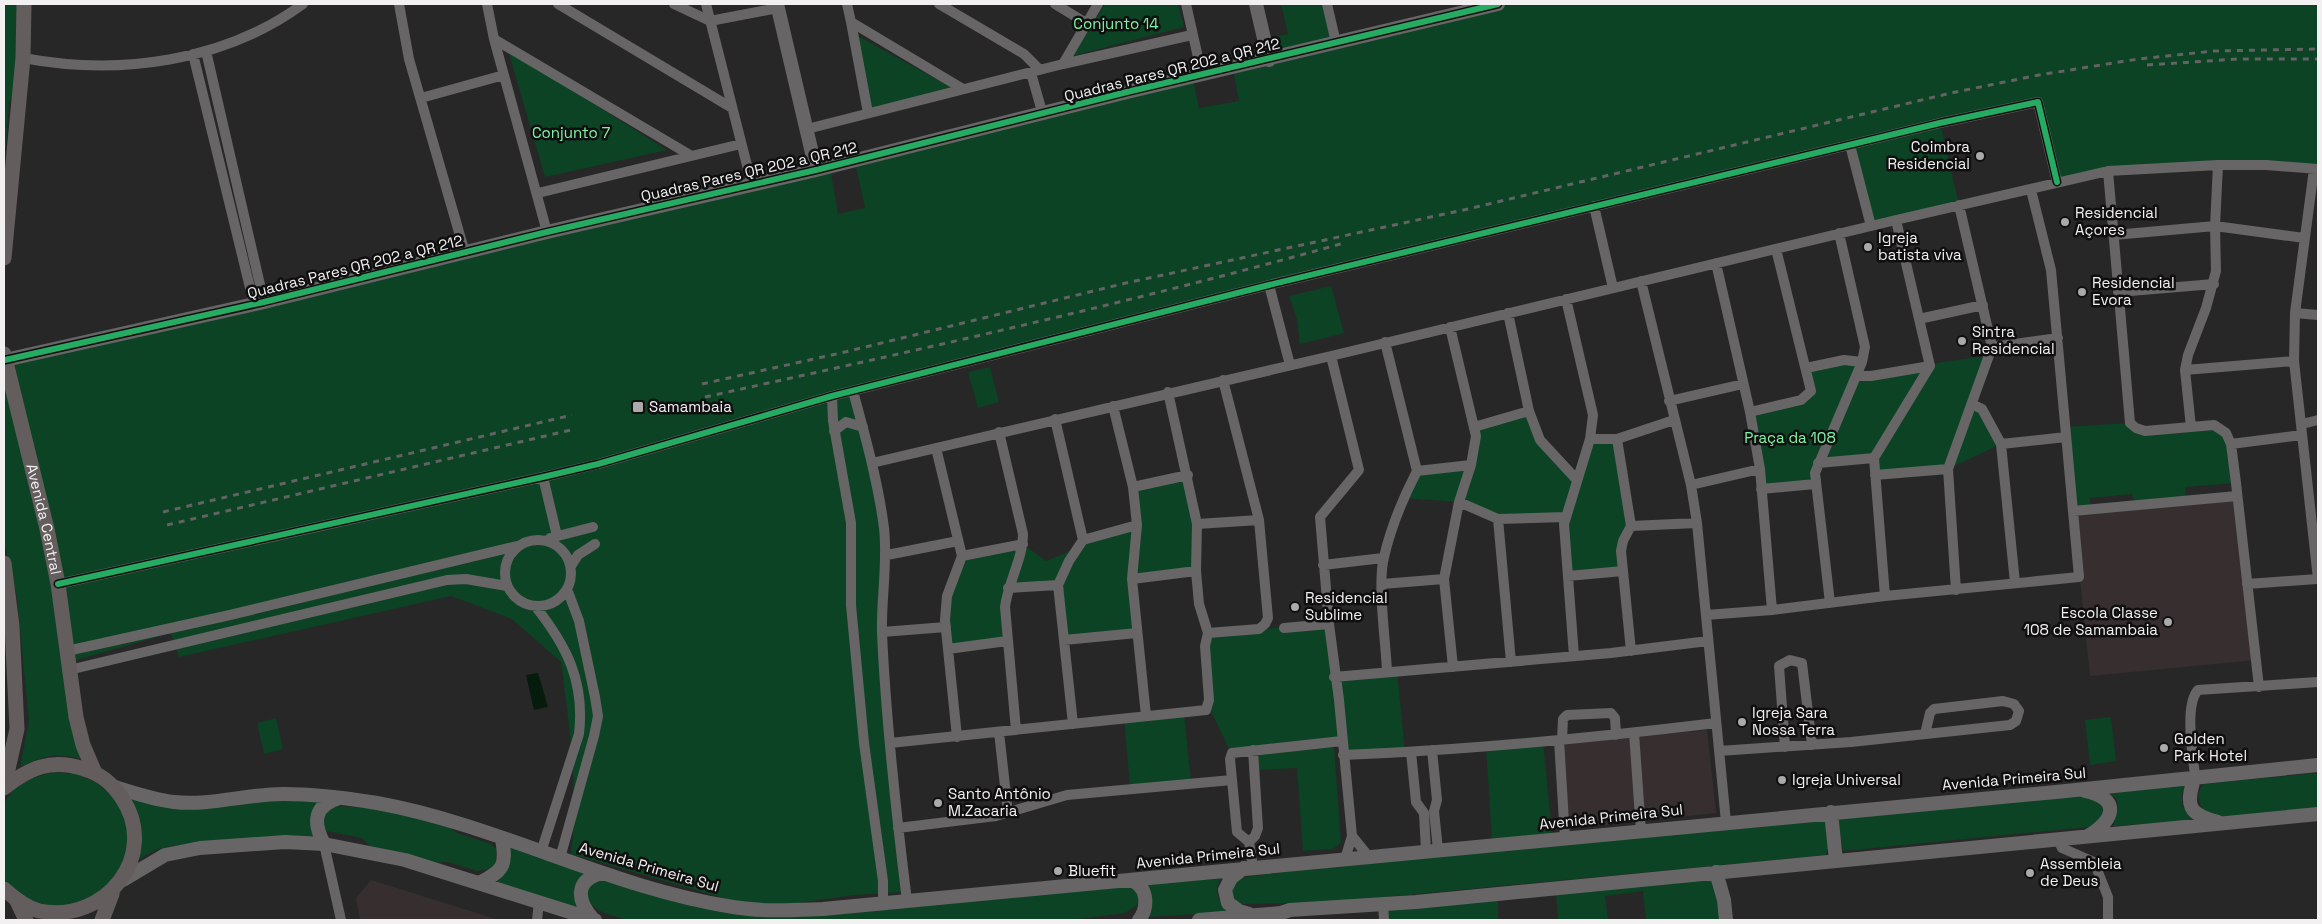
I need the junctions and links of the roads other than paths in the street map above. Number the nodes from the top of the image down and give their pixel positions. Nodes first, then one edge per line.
1 (24, 4) edge
2 (303, 4) edge
3 (399, 4) edge
4 (487, 4) edge
5 (558, 4) edge
6 (674, 4) edge
7 (706, 4) edge
8 (847, 4) edge
9 (939, 4) edge
10 (1055, 4) edge
11 (1098, 4) edge
12 (1186, 4) edge
13 (1256, 4) edge
14 (1327, 4) edge
15 (1498, 4) edge
16 (777, 6) edge
17 (710, 22) junction
18 (851, 22) junction
19 (1086, 23) junction
20 (1192, 35) junction
21 (494, 39) junction
22 (1336, 43) junction
23 (206, 51) junction
24 (193, 54) junction
25 (24, 58) junction
26 (1269, 60) junction
27 (1064, 64) junction
28 (1036, 72) junction
29 (504, 75) junction
30 (1202, 75) junction
31 (963, 89) junction
32 (421, 98) junction
33 (732, 108) junction
34 (868, 113) junction
35 (1043, 114) junction
36 (807, 128) junction
37 (741, 144) junction
38 (14, 145) junction
39 (1850, 145) junction
40 (690, 155) junction
41 (4, 158) edge
42 (2218, 165) junction
43 (2316, 169) edge
44 (816, 170) junction
45 (2108, 171) junction
46 (2056, 182) junction
47 (752, 185) junction
48 (2031, 190) junction
49 (538, 193) junction
50 (6, 205) edge
51 (1960, 205) junction
52 (1594, 206) junction
53 (1896, 220) junction
54 (1871, 226) junction
55 (2215, 226) junction
56 (547, 232) junction
57 (1839, 234) junction
58 (2114, 235) junction
59 (2304, 238) junction
60 (1776, 248) junction
61 (465, 253) junction
62 (4, 258) edge
63 (1716, 263) junction
64 (1641, 281) junction
65 (2214, 284) junction
66 (1269, 285) junction
67 (1613, 288) junction
68 (2118, 292) junction
69 (1566, 300) junction
70 (259, 303) junction
71 (1983, 305) junction
72 (1508, 313) junction
73 (2295, 313) junction
74 (2318, 315) edge
75 (1919, 320) junction
76 (1450, 327) junction
77 (2058, 338) junction
78 (1385, 342) junction
79 (1992, 347) junction
80 (1331, 356) junction
81 (4, 357) edge
82 (2294, 361) junction
83 (1862, 362) junction
84 (1290, 365) junction
85 (1930, 366) junction
86 (1806, 368) junction
87 (2185, 370) junction
88 (1856, 376) junction
89 (1223, 380) junction
90 (1743, 384) junction
91 (854, 391) junction
92 (1168, 392) junction
93 (832, 396) junction
94 (1669, 401) junction
95 (1972, 404) junction
96 (1113, 406) junction
97 (1529, 412) junction
98 (1750, 412) junction
99 (1055, 419) junction
100 (1674, 420) junction
101 (2318, 420) edge
102 (2302, 424) junction
103 (863, 427) junction
104 (1474, 427) junction
105 (2192, 427) junction
106 (834, 431) junction
107 (999, 432) junction
108 (2302, 435) junction
109 (2066, 437) junction
110 (1590, 439) junction
111 (1617, 439) junction
112 (2001, 444) junction
113 (2231, 444) junction
114 (936, 448) junction
115 (1874, 458) junction
116 (872, 463) junction
117 (1818, 463) junction
118 (1471, 465) junction
119 (1760, 469) junction
120 (1948, 469) junction
121 (1417, 471) junction
122 (1188, 475) junction
123 (1875, 475) junction
124 (543, 477) junction
125 (1577, 480) junction
126 (1691, 484) junction
127 (1815, 484) junction
128 (1133, 487) junction
129 (1761, 489) junction
130 (2237, 496) junction
131 (1459, 502) junction
132 (2072, 511) junction
133 (1565, 517) junction
134 (1498, 519) junction
135 (1259, 520) junction
136 (2314, 520) edge
137 (1697, 523) junction
138 (1197, 524) junction
139 (1136, 525) junction
140 (1631, 526) junction
141 (593, 527) dead end
142 (557, 536) junction
143 (542, 540) junction
144 (1083, 540) junction
145 (958, 541) junction
146 (594, 544) dead end
147 (1023, 544) junction
148 (517, 546) junction
149 (887, 555) junction
150 (962, 556) junction
151 (1384, 558) junction
152 (4, 563) edge
153 (1323, 565) junction
154 (571, 566) junction
155 (1196, 571) junction
156 (1624, 571) junction
157 (1568, 576) junction
158 (1132, 579) junction
159 (1444, 579) junction
160 (2318, 579) edge
161 (2015, 583) junction
162 (58, 584) junction
163 (1382, 584) junction
164 (2247, 584) junction
165 (1058, 585) junction
166 (507, 586) junction
167 (1008, 588) junction
168 (567, 589) junction
169 (1956, 590) junction
170 (1885, 596) junction
171 (1830, 603) junction
172 (535, 606) junction
173 (1772, 610) junction
174 (4, 611) edge
175 (1706, 615) junction
176 (1329, 624) junction
177 (12, 626) junction
178 (946, 627) junction
179 (1284, 628) dead end
180 (882, 632) junction
181 (1136, 633) junction
182 (1208, 633) junction
183 (1064, 640) junction
184 (1008, 641) junction
185 (1708, 641) junction
186 (948, 648) junction
187 (67, 651) junction
188 (1631, 651) junction
189 (1574, 656) junction
190 (1511, 662) junction
191 (1453, 667) junction
192 (69, 670) junction
193 (1387, 672) junction
194 (1334, 677) junction
195 (2318, 682) edge
196 (2259, 687) junction
197 (1146, 716) junction
198 (1716, 723) junction
199 (1073, 724) junction
200 (1016, 730) junction
201 (999, 732) junction
202 (1634, 733) junction
203 (1925, 734) junction
204 (1616, 735) junction
205 (958, 737) junction
206 (1560, 740) junction
207 (1342, 741) junction
208 (890, 743) junction
209 (1812, 745) junction
210 (1785, 747) junction
211 (1253, 750) junction
212 (1432, 750) junction
213 (1411, 752) junction
214 (1719, 752) junction
215 (1344, 755) junction
216 (2318, 764) edge
217 (95, 773) junction
218 (2195, 776) junction
219 (1232, 780) junction
220 (4, 788) edge
221 (115, 788) junction
222 (2078, 790) junction
223 (340, 797) junction
224 (1429, 812) junction
225 (1831, 812) junction
226 (1008, 813) junction
227 (2318, 814) edge
228 (1726, 822) junction
229 (2224, 824) junction
230 (898, 828) junction
231 (1641, 831) junction
232 (1352, 836) junction
233 (2087, 837) junction
234 (1565, 838) junction
235 (502, 839) junction
236 (2058, 840) junction
237 (1249, 842) junction
238 (324, 844) junction
239 (1432, 851) junction
240 (541, 852) junction
241 (1369, 857) junction
242 (560, 858) junction
243 (1345, 859) junction
244 (1836, 861) junction
245 (1248, 868) junction
246 (601, 872) junction
247 (1721, 872) junction
248 (123, 880) junction
249 (1129, 880) junction
250 (480, 883) junction
251 (4, 889) edge
252 (113, 892) junction
253 (17, 901) junction
254 (907, 901) junction
255 (539, 902) junction
256 (883, 903) junction
257 (1383, 904) junction
258 (1250, 915) junction
259 (569, 916) edge
260 (1234, 919) edge
261 (26, 920) edge
262 (102, 920) edge
263 (341, 920) edge
264 (537, 920) edge
265 (595, 920) edge
266 (1139, 920) edge
267 (1199, 920) edge
268 (1384, 920) edge
269 (1726, 920) edge
270 (2108, 920) edge

1 - 25 main road
2 - 23 street
3 - 32 street
4 - 21 street
5 - 33 street
6 - 17 street
7 - 17 street
8 - 18 street
9 - 28 street
10 - 19 street
11 - 19 street
12 - 20 street
13 - 26 main road
14 - 22 street
15 - 22 main road, Quadras Pares QR 202 a QR 212
16 - 17 street
16 - 36 main road
17 - 33 street
18 - 31 street
18 - 34 street
19 - 27 street
20 - 27 street
20 - 30 street
21 - 29 street
21 - 40 street
22 - 26 main road, Quadras Pares QR 202 a QR 212
23 - 24 street
23 - 70 street
24 - 25 street
24 - 70 street
25 - 38 main road
26 - 30 main road, Quadras Pares QR 202 a QR 212
27 - 28 street
28 - 31 street
28 - 35 street
29 - 32 street
29 - 49 street
30 - 35 main road, Quadras Pares QR 202 a QR 212
31 - 34 street
32 - 61 street
33 - 37 street
34 - 36 street
35 - 44 main road, Quadras Pares QR 202 a QR 212
36 - 44 main road
37 - 40 street
37 - 47 street
38 - 41 main road
38 - 50 main road
39 - 46 street
39 - 52 street
39 - 54 street
40 - 49 street
42 - 43 street
42 - 45 street
42 - 55 street
43 - 59 street
44 - 47 main road, Quadras Pares QR 202 a QR 212
45 - 46 street
45 - 58 street
46 - 48 street
47 - 56 main road, Quadras Pares QR 202 a QR 212
48 - 51 street
48 - 77 street
49 - 56 street
50 - 62 main road
51 - 53 street
51 - 71 street
52 - 66 street
52 - 67 street
53 - 54 street
53 - 75 street
54 - 57 street
55 - 58 street
55 - 59 street
55 - 65 street
56 - 61 main road, Quadras Pares QR 202 a QR 212
57 - 60 street
57 - 83 street
58 - 68 street
59 - 73 street
60 - 63 street
60 - 86 street
61 - 70 main road, Quadras Pares QR 202 a QR 212
63 - 64 street
63 - 90 street
64 - 67 street
64 - 94 street
65 - 68 street
65 - 87 street
66 - 84 street
66 - 91 street
67 - 69 street
68 - 105 street
69 - 72 street
69 - 110 street
70 - 81 main road, Quadras Pares QR 202 a QR 212
71 - 75 street
71 - 79 street
72 - 76 street
72 - 97 street
73 - 74 street
73 - 82 street
75 - 85 street
76 - 78 street
76 - 104 street
77 - 79 street
77 - 109 street
78 - 80 street
78 - 121 street
79 - 95 street
80 - 84 street
80 - 153 street
81 - 162 main road, Avenida Central
82 - 87 street
82 - 102 street
83 - 86 street
83 - 88 street
84 - 89 street
85 - 88 street
85 - 115 street
86 - 98 street
87 - 105 street
88 - 117 street
89 - 92 street
89 - 135 street
90 - 94 street
90 - 98 street
91 - 93 street
91 - 103 street
92 - 96 street
92 - 122 street
93 - 106 street
93 - 124 street
94 - 100 street
95 - 112 street
95 - 120 street
96 - 99 street
96 - 128 street
97 - 104 street
97 - 125 street
98 - 119 street
99 - 107 street
99 - 144 street
100 - 111 street
100 - 126 street
101 - 102 street
102 - 108 street
103 - 106 street
103 - 116 street
104 - 118 street
105 - 113 street
106 - 256 street
107 - 114 street
107 - 147 street
108 - 113 street
108 - 136 street
109 - 112 street
109 - 132 street
110 - 111 street
110 - 125 street
111 - 140 street
112 - 161 street
113 - 130 street
114 - 116 street
114 - 145 street
115 - 117 street
115 - 123 street
116 - 149 street
117 - 127 street
118 - 121 street
118 - 131 street
119 - 126 street
119 - 129 street
120 - 123 street
120 - 169 street
121 - 151 street
122 - 128 street
122 - 138 street
123 - 170 street
124 - 142 street
124 - 162 street
125 - 133 street
126 - 137 street
127 - 129 street
127 - 171 street
128 - 139 street
129 - 173 street
130 - 132 street
130 - 164 street
131 - 134 street
131 - 159 street
132 - 161 street
133 - 134 street
133 - 157 street
134 - 190 street
135 - 138 street
135 - 182 street
136 - 160 street
137 - 140 street
137 - 175 street
138 - 155 street
139 - 144 street
139 - 158 street
140 - 156 street
141 - 142 street
142 - 143 street
143 - 148 street
143 - 154 street
144 - 165 street
145 - 149 street
145 - 150 street
146 - 154 street
147 - 150 street
147 - 167 street
148 - 166 street
148 - 187 street
149 - 180 street
150 - 178 street
151 - 153 street
151 - 163 street
152 - 177 main road
153 - 176 street
154 - 168 street
155 - 158 street
155 - 182 street
156 - 157 street
156 - 188 street
157 - 189 street
158 - 181 street
159 - 163 street
159 - 191 street
160 - 164 street
161 - 169 street
162 - 187 main road, Avenida Central
163 - 193 street
164 - 196 street
165 - 167 street
165 - 183 street
166 - 172 street
166 - 192 street
167 - 184 street
168 - 172 street
168 - 242 street
169 - 170 street
170 - 171 street
171 - 173 street
172 - 240 street
173 - 175 street
174 - 177 street
175 - 185 street
176 - 179 street
176 - 194 street
177 - 220 main road
178 - 180 street
178 - 186 street
180 - 208 street
181 - 183 street
181 - 197 street
182 - 197 street
183 - 199 street
184 - 186 street
184 - 200 street
185 - 188 street
185 - 198 street
186 - 205 street
187 - 192 main road, Avenida Central
188 - 189 street
189 - 190 street
190 - 191 street
191 - 193 street
192 - 217 main road, Avenida Central
193 - 194 street
194 - 207 street
195 - 196 street
196 - 218 street
197 - 199 street
198 - 202 street
198 - 214 street
199 - 200 street
200 - 201 street
201 - 205 street
201 - 226 street
202 - 204 street
202 - 231 street
203 - 203 street
203 - 209 street
204 - 206 street
204 - 206 street
205 - 208 street
206 - 212 street
206 - 234 street
207 - 211 street
207 - 215 street
208 - 230 street
209 - 210 street
209 - 210 street
210 - 214 street
211 - 219 street
211 - 237 street
212 - 213 street
212 - 224 street
213 - 215 street
213 - 224 street
214 - 228 street
215 - 232 street
216 - 218 main road, Avenida Primeira Sul
217 - 220 main road
217 - 221 main road
218 - 222 main road, Avenida Primeira Sul
218 - 229 main road
219 - 226 street
219 - 237 street
221 - 223 main road, Avenida Primeira Sul
221 - 248 main road
222 - 225 main road, Avenida Primeira Sul
222 - 233 main road
223 - 235 main road, Avenida Primeira Sul
223 - 238 main road
224 - 239 street
225 - 228 main road, Avenida Primeira Sul
225 - 244 main road
226 - 230 street
227 - 229 main road
228 - 231 main road, Avenida Primeira Sul
229 - 233 main road
230 - 254 street
231 - 234 main road, Avenida Primeira Sul
232 - 241 street
232 - 243 street
233 - 236 main road
234 - 239 main road, Avenida Primeira Sul
235 - 240 main road, Avenida Primeira Sul
235 - 250 main road
236 - 244 main road
236 - 270 street
237 - 245 street
238 - 248 main road
238 - 250 main road
238 - 263 street
239 - 241 main road, Avenida Primeira Sul
240 - 242 main road, Avenida Primeira Sul
241 - 243 main road, Avenida Primeira Sul
242 - 246 main road, Avenida Primeira Sul
243 - 245 main road, Avenida Primeira Sul
244 - 247 main road
245 - 249 main road, Avenida Primeira Sul
245 - 258 main road
246 - 256 main road, Avenida Primeira Sul
246 - 265 main road
247 - 257 main road
247 - 269 main road
248 - 252 main road
249 - 254 main road, Avenida Primeira Sul
249 - 266 main road
250 - 255 main road
251 - 253 main road
252 - 253 main road
252 - 262 main road
253 - 261 main road
254 - 256 main road, Avenida Primeira Sul
255 - 259 main road
255 - 264 street
257 - 258 main road
257 - 268 street
258 - 260 main road
259 - 265 main road
260 - 267 main road

